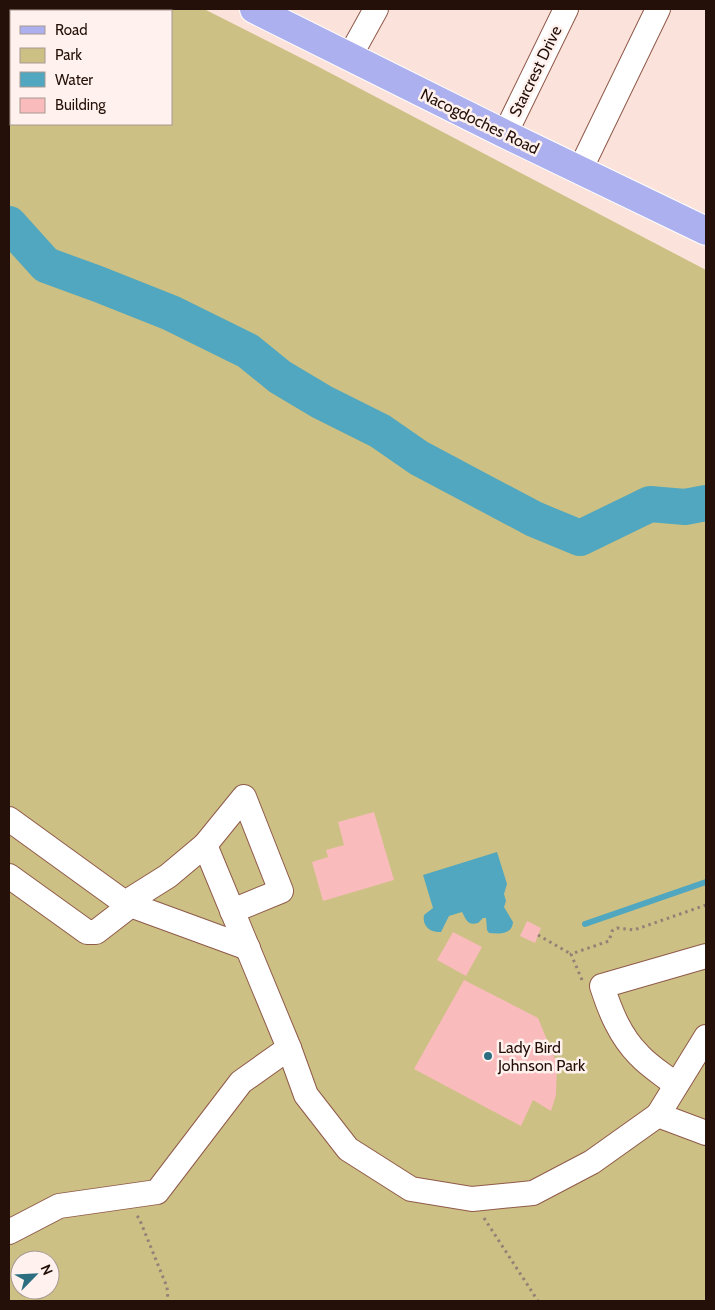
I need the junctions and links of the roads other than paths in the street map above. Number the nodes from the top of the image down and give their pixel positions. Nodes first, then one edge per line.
1 (254, 9) edge
2 (376, 9) edge
3 (566, 9) edge
4 (658, 9) edge
5 (350, 56) junction
6 (505, 134) junction
7 (580, 170) junction
8 (706, 231) edge
9 (9, 819) edge
10 (205, 845) junction
11 (9, 876) edge
12 (128, 904) junction
13 (232, 911) junction
14 (248, 948) junction
15 (706, 956) edge
16 (706, 1037) edge
17 (289, 1048) junction
18 (676, 1085) junction
19 (658, 1115) junction
20 (706, 1133) edge
21 (9, 1232) edge

1 - 5 main road, Nacogdoches Road
2 - 5 street
3 - 6 street, Starcrest Drive
4 - 7 street
5 - 6 main road, Nacogdoches Road
6 - 7 main road, Nacogdoches Road
7 - 8 main road, Nacogdoches Road
9 - 12 street
10 - 12 street
10 - 13 street
10 - 13 street
11 - 12 street
12 - 14 street
13 - 14 street
14 - 17 street
15 - 18 street
16 - 18 street
17 - 19 street
17 - 21 street
18 - 19 street
19 - 20 street

